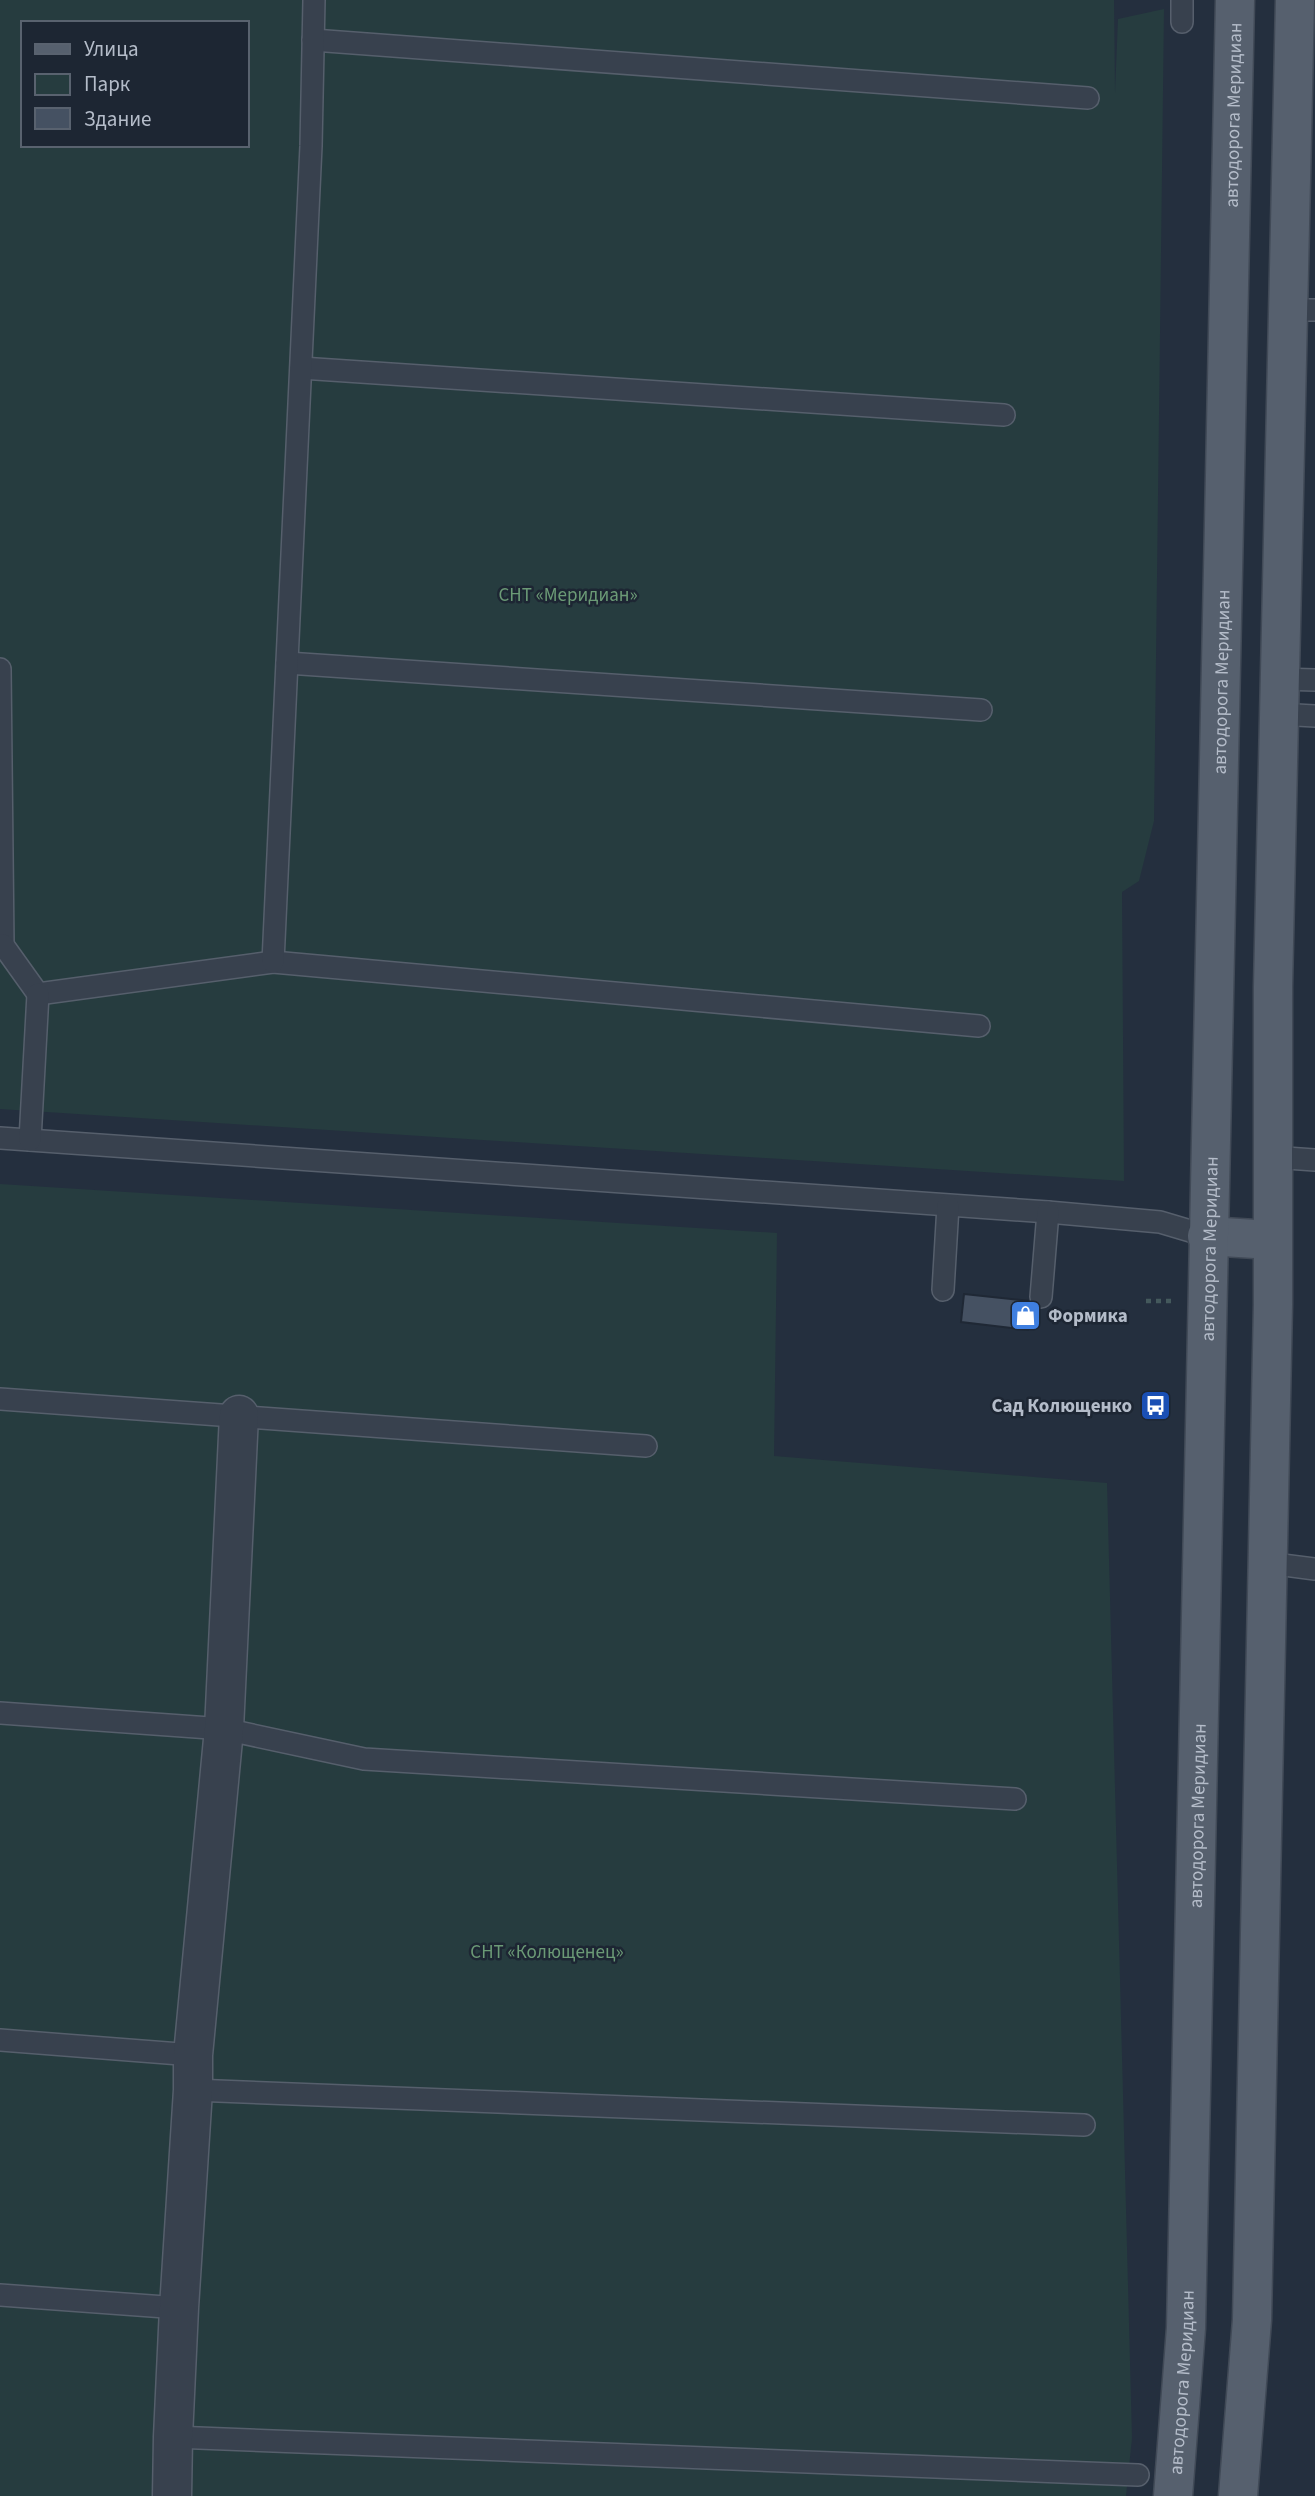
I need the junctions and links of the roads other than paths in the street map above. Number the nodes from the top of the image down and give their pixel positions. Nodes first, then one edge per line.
1 (314, 0) edge
2 (1182, 0) edge
3 (1235, 0) edge
4 (1295, 0) edge
5 (1182, 22) dead end
6 (313, 40) junction
7 (1088, 99) dead end
8 (1302, 310) edge
9 (300, 368) junction
10 (1003, 415) dead end
11 (287, 663) junction
12 (0, 669) edge
13 (1297, 697) edge
14 (981, 710) dead end
15 (2, 945) edge
16 (273, 962) junction
17 (38, 994) junction
18 (979, 1026) dead end
19 (0, 1138) edge
20 (30, 1140) junction
21 (1272, 1157) junction
22 (1315, 1160) edge
23 (948, 1206) junction
24 (1048, 1212) junction
25 (1207, 1236) junction
26 (1272, 1240) junction
27 (943, 1290) dead end
28 (1041, 1297) dead end
29 (0, 1399) edge
30 (239, 1415) junction
31 (646, 1446) dead end
32 (1268, 1563) junction
33 (1315, 1569) edge
34 (0, 1713) edge
35 (224, 1729) junction
36 (1015, 1799) dead end
37 (0, 2040) edge
38 (193, 2072) junction
39 (1084, 2125) dead end
40 (0, 2295) edge
41 (179, 2308) junction
42 (173, 2437) junction
43 (1138, 2475) dead end
44 (172, 2496) edge
45 (1172, 2496) edge
46 (1238, 2496) edge

1 - 6 lane
2 - 5 lane
3 - 25 main road, автодорога Меридиан
4 - 8 main road
6 - 7 lane
6 - 9 lane
8 - 13 main road
9 - 10 lane
9 - 11 lane
11 - 14 lane
11 - 16 lane
12 - 15 lane
13 - 21 main road
15 - 17 lane
16 - 17 lane
16 - 18 lane
17 - 20 lane
19 - 20 lane
20 - 23 lane
21 - 22 lane
21 - 26 main road
23 - 24 lane
23 - 27 lane
24 - 25 lane
24 - 28 lane
25 - 26 main road
25 - 45 main road, автодорога Меридиан
26 - 32 main road
29 - 30 lane
30 - 31 lane
30 - 35 street
32 - 33 lane
32 - 46 main road
34 - 35 lane
35 - 36 lane
35 - 38 street
37 - 38 lane
38 - 39 lane
38 - 41 street
40 - 41 lane
41 - 42 street
42 - 43 lane
42 - 44 street

